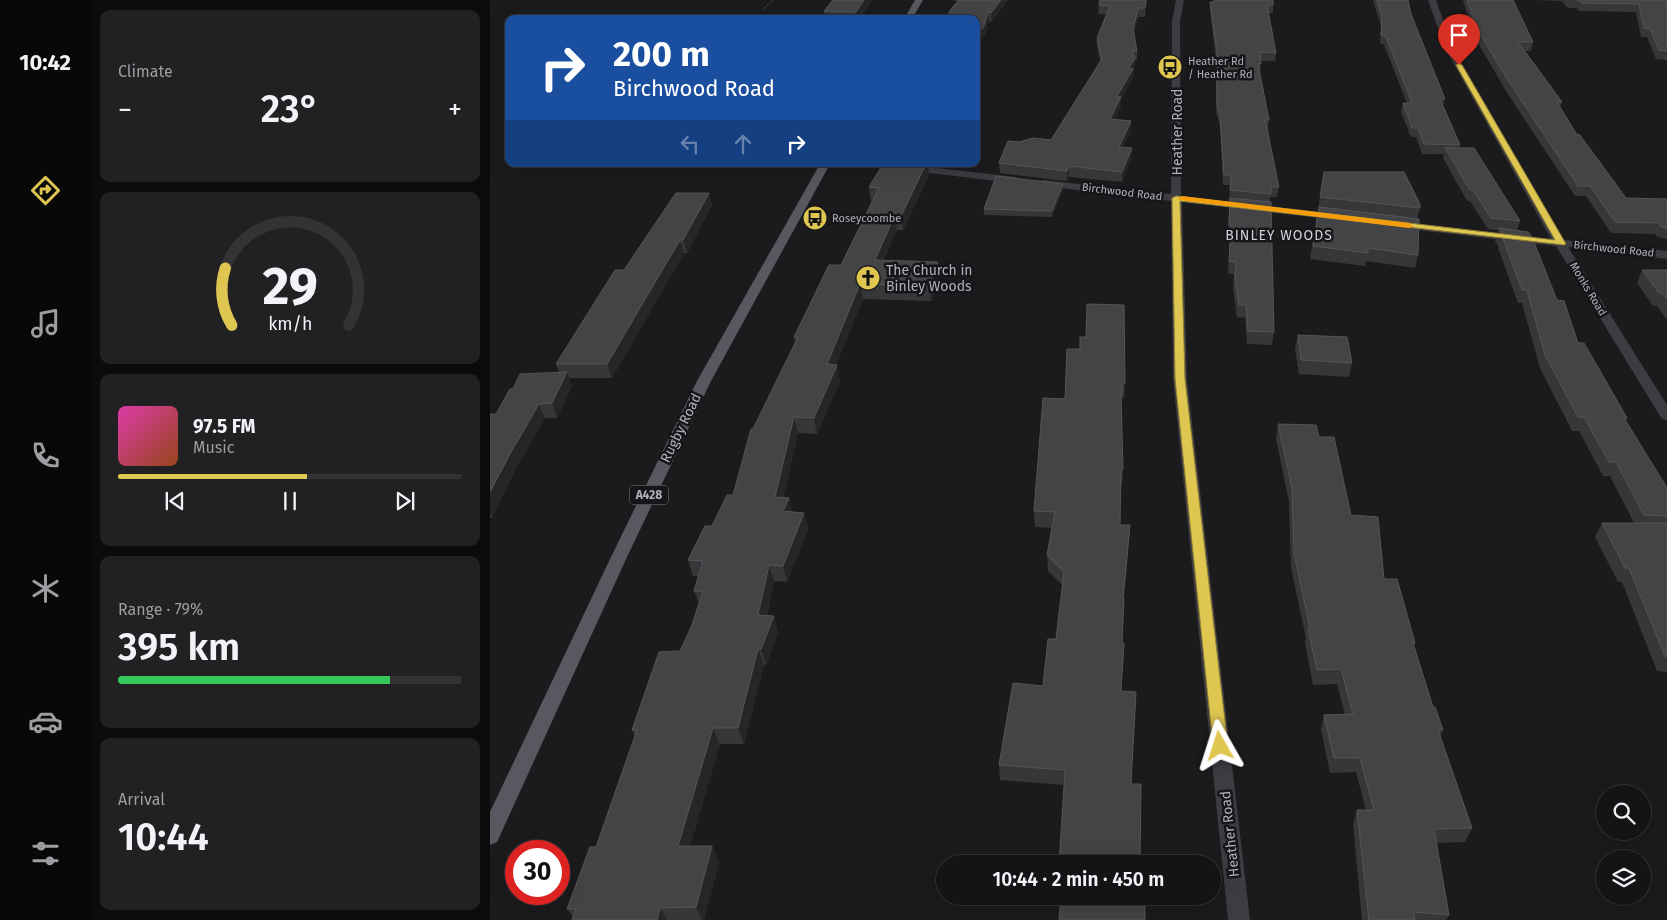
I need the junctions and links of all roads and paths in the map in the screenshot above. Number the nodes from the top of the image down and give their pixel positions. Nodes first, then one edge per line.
1 (773, 0) edge
2 (919, 0) edge
3 (1180, 0) edge
4 (1432, 0) edge
5 (762, 10) dead end
6 (910, 15) edge
7 (822, 167) edge
8 (902, 167) edge
9 (1176, 198) junction
10 (1354, 219) edge
11 (1393, 224) edge
12 (1561, 244) junction
13 (1667, 255) edge
14 (1667, 416) edge
15 (490, 835) edge
16 (1239, 920) edge

1 - 5 path
2 - 6 main road
3 - 9 street, Heather Road
4 - 12 street, Monks Road
7 - 15 main road, Rugby Road / A428
8 - 9 street, Birchwood Road
9 - 10 street, Birchwood Road
9 - 16 street, Heather Road
11 - 12 street, Birchwood Road
12 - 13 street, Birchwood Road
12 - 14 street, Monks Road

